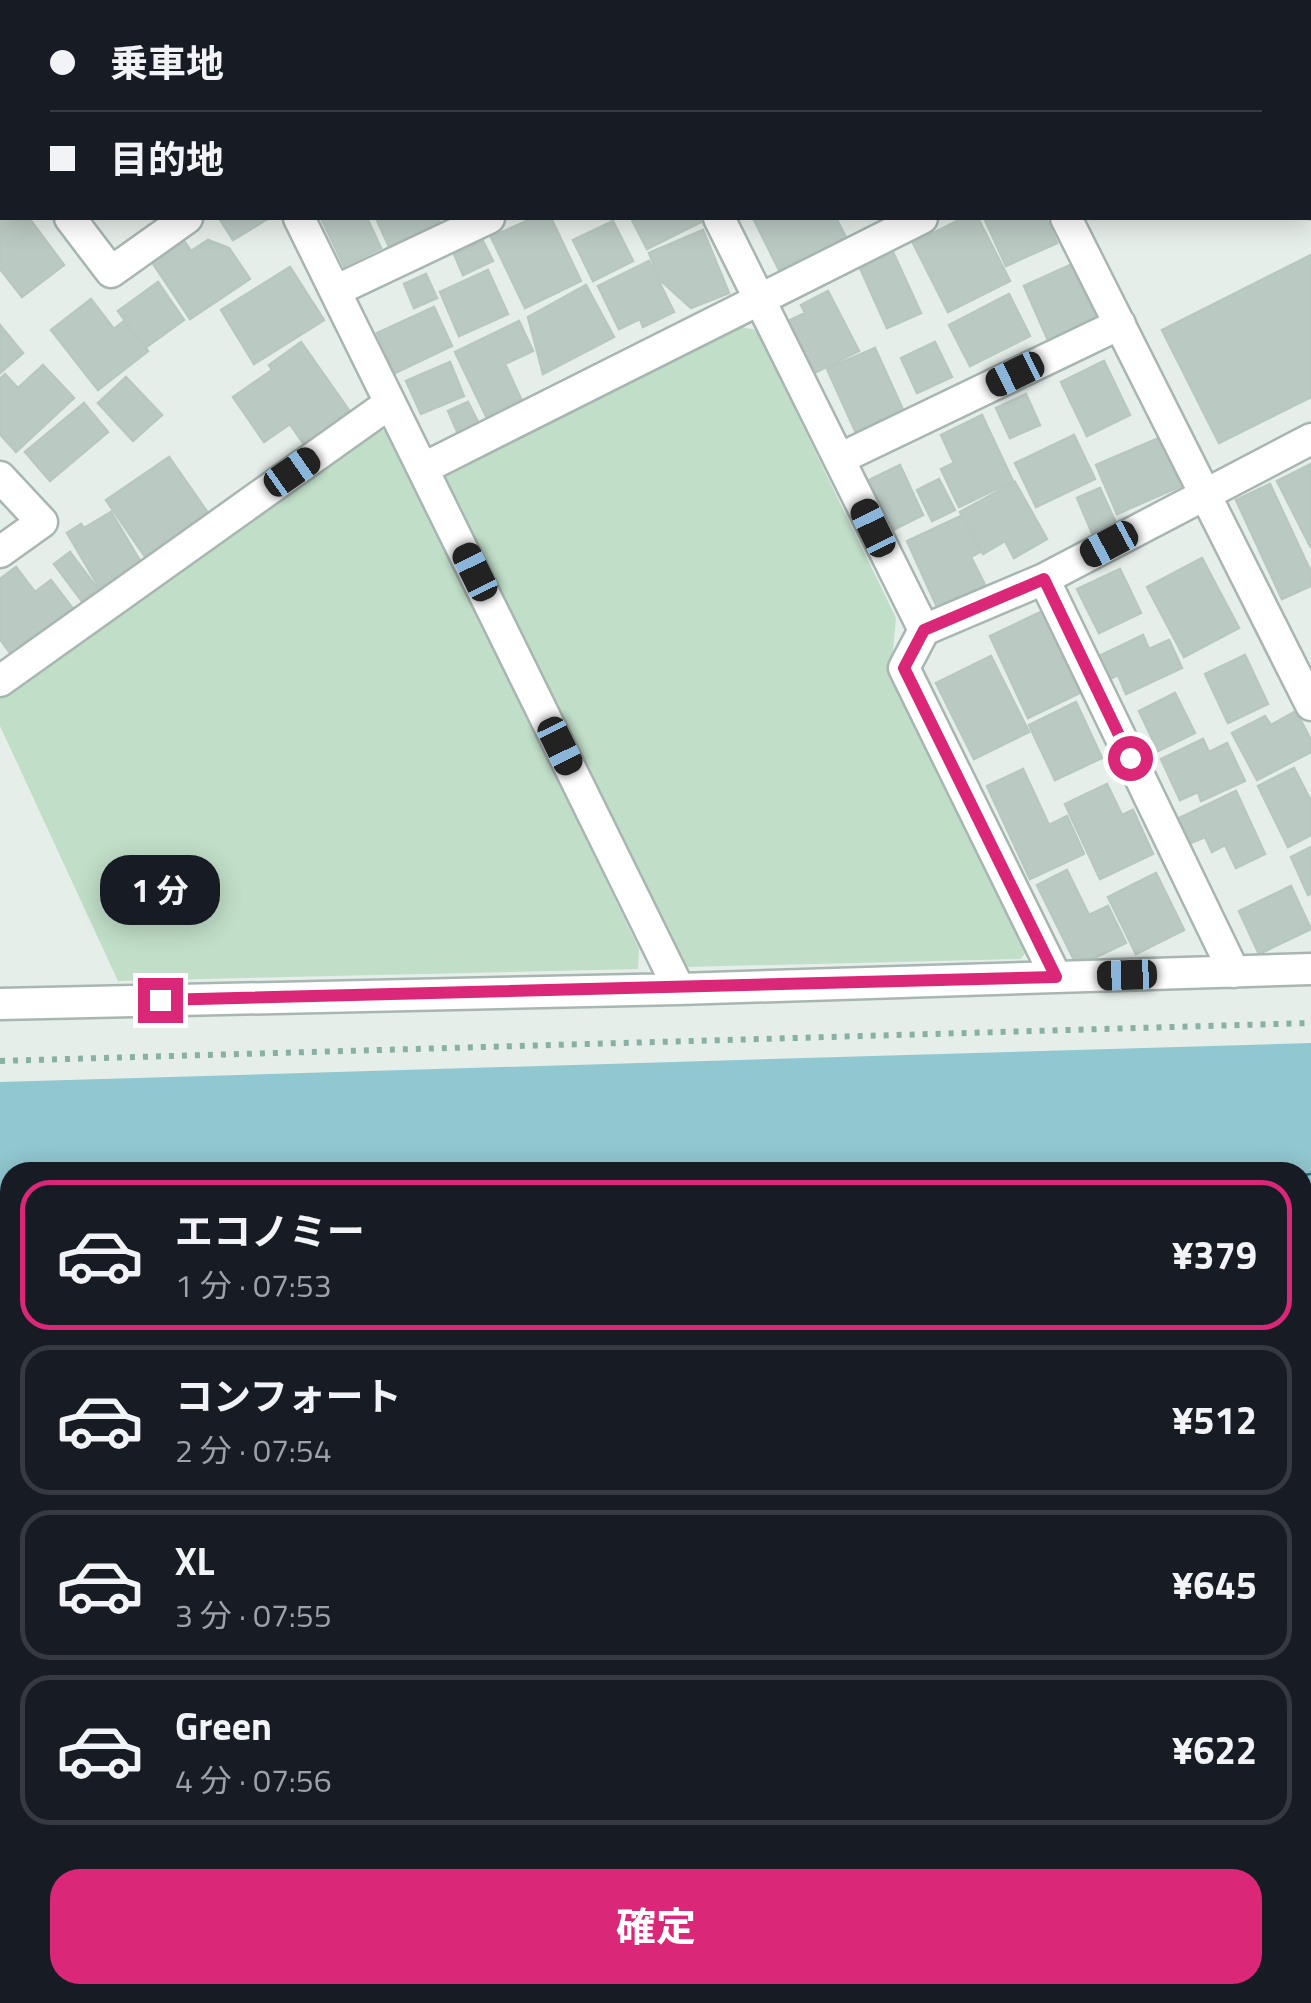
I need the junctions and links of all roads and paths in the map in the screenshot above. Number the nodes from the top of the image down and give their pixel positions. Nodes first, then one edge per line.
1 (71, 220) edge
2 (184, 220) edge
3 (300, 220) edge
4 (485, 220) edge
5 (720, 220) edge
6 (918, 220) edge
7 (1067, 220) edge
8 (335, 291) junction
9 (760, 299) junction
10 (1120, 324) junction
11 (390, 403) junction
12 (1311, 438) edge
13 (839, 459) junction
14 (424, 468) junction
15 (0, 477) edge
16 (1206, 493) junction
17 (0, 552) edge
18 (1044, 579) junction
19 (924, 630) junction
20 (0, 681) edge
21 (1311, 704) edge
22 (1311, 970) edge
23 (1234, 972) junction
24 (1056, 977) junction
25 (679, 989) junction
26 (0, 1004) edge
27 (1311, 1023) edge
28 (0, 1061) edge

1 - 2 street
3 - 8 street
4 - 8 street
5 - 9 street
6 - 9 street
7 - 10 street
8 - 11 street
9 - 13 street
9 - 14 street
10 - 13 street
10 - 16 street
11 - 14 street
11 - 20 street
12 - 16 street
13 - 19 street
14 - 25 street
15 - 17 street
16 - 18 street
16 - 21 street
18 - 19 street
18 - 23 street
19 - 24 street
22 - 23 street
23 - 24 street
24 - 25 street
25 - 26 street
27 - 28 path

